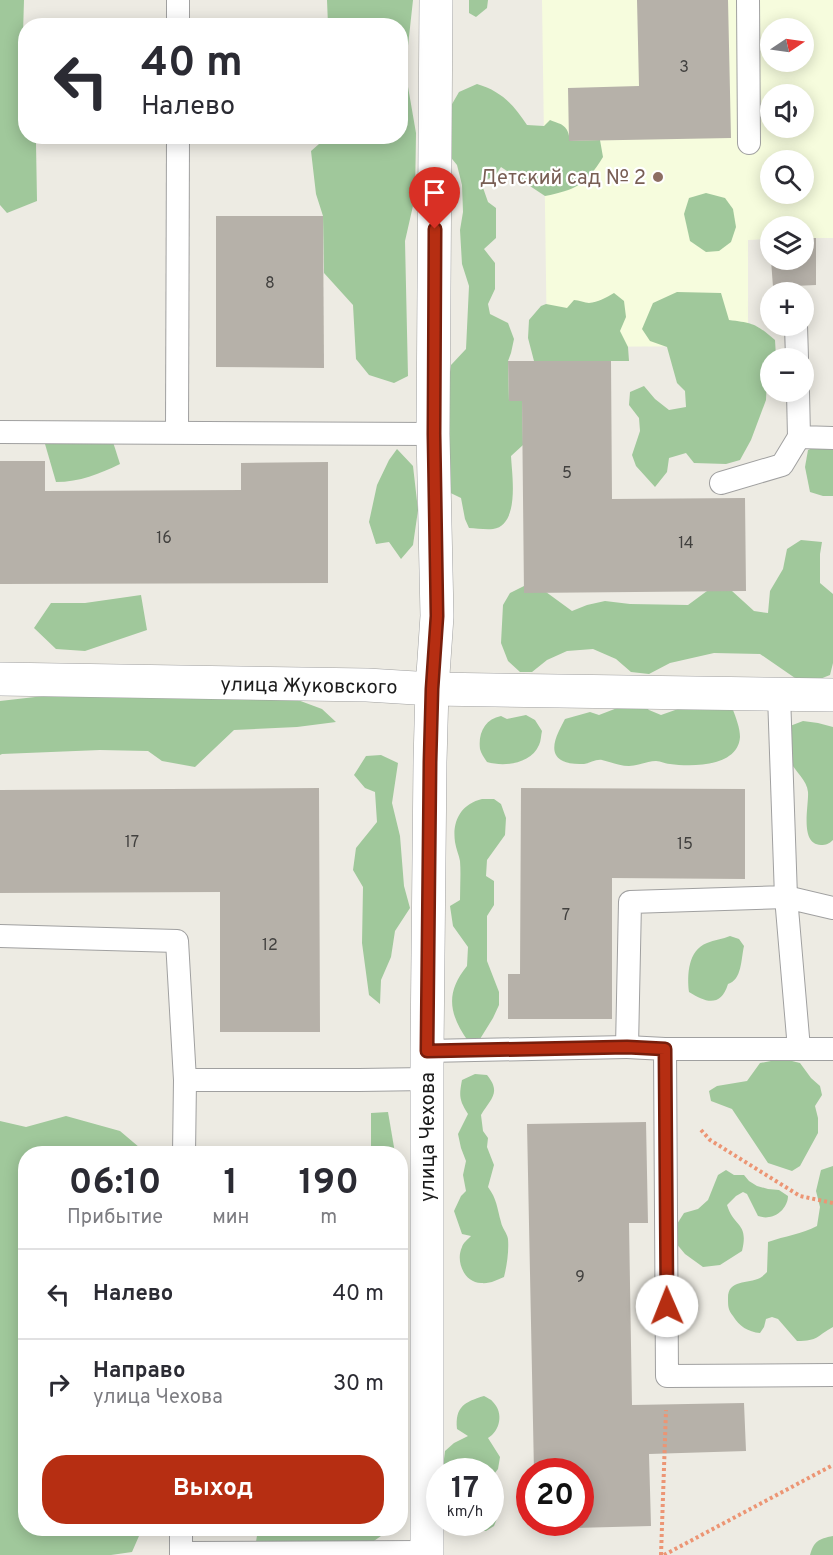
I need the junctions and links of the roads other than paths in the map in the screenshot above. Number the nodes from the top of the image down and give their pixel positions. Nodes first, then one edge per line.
1 (178, 0) edge
2 (436, 0) edge
3 (748, 0) edge
4 (178, 18) edge
5 (749, 143) dead end
6 (178, 144) edge
7 (798, 402) edge
8 (0, 432) edge
9 (177, 432) junction
10 (434, 434) junction
11 (799, 437) junction
12 (833, 438) edge
13 (722, 483) dead end
14 (0, 679) edge
15 (432, 689) junction
16 (779, 695) junction
17 (833, 695) edge
18 (786, 897) junction
19 (833, 908) edge
20 (0, 936) edge
21 (627, 1047) junction
22 (665, 1049) junction
23 (799, 1049) junction
24 (833, 1049) edge
25 (427, 1065) junction
26 (185, 1080) junction
27 (184, 1146) edge
28 (833, 1375) edge
29 (181, 1536) edge
30 (427, 1553) edge
31 (181, 1554) edge

1 - 4 lane
2 - 10 street, улица Чехова
3 - 5 lane
6 - 9 lane
7 - 11 lane
8 - 9 lane
9 - 10 lane
10 - 15 street, улица Чехова
11 - 12 lane
11 - 13 lane
14 - 15 street, улица Жуковского
15 - 16 street, улица Жуковского
15 - 25 street, улица Чехова
16 - 17 street, улица Жуковского
16 - 18 lane
18 - 19 lane
18 - 21 lane
18 - 23 lane
20 - 26 lane
21 - 22 lane
21 - 25 lane
22 - 23 lane
22 - 28 lane
23 - 24 lane
25 - 26 lane
25 - 30 street, улица Чехова
26 - 27 lane
29 - 31 lane
30 - 31 lane

